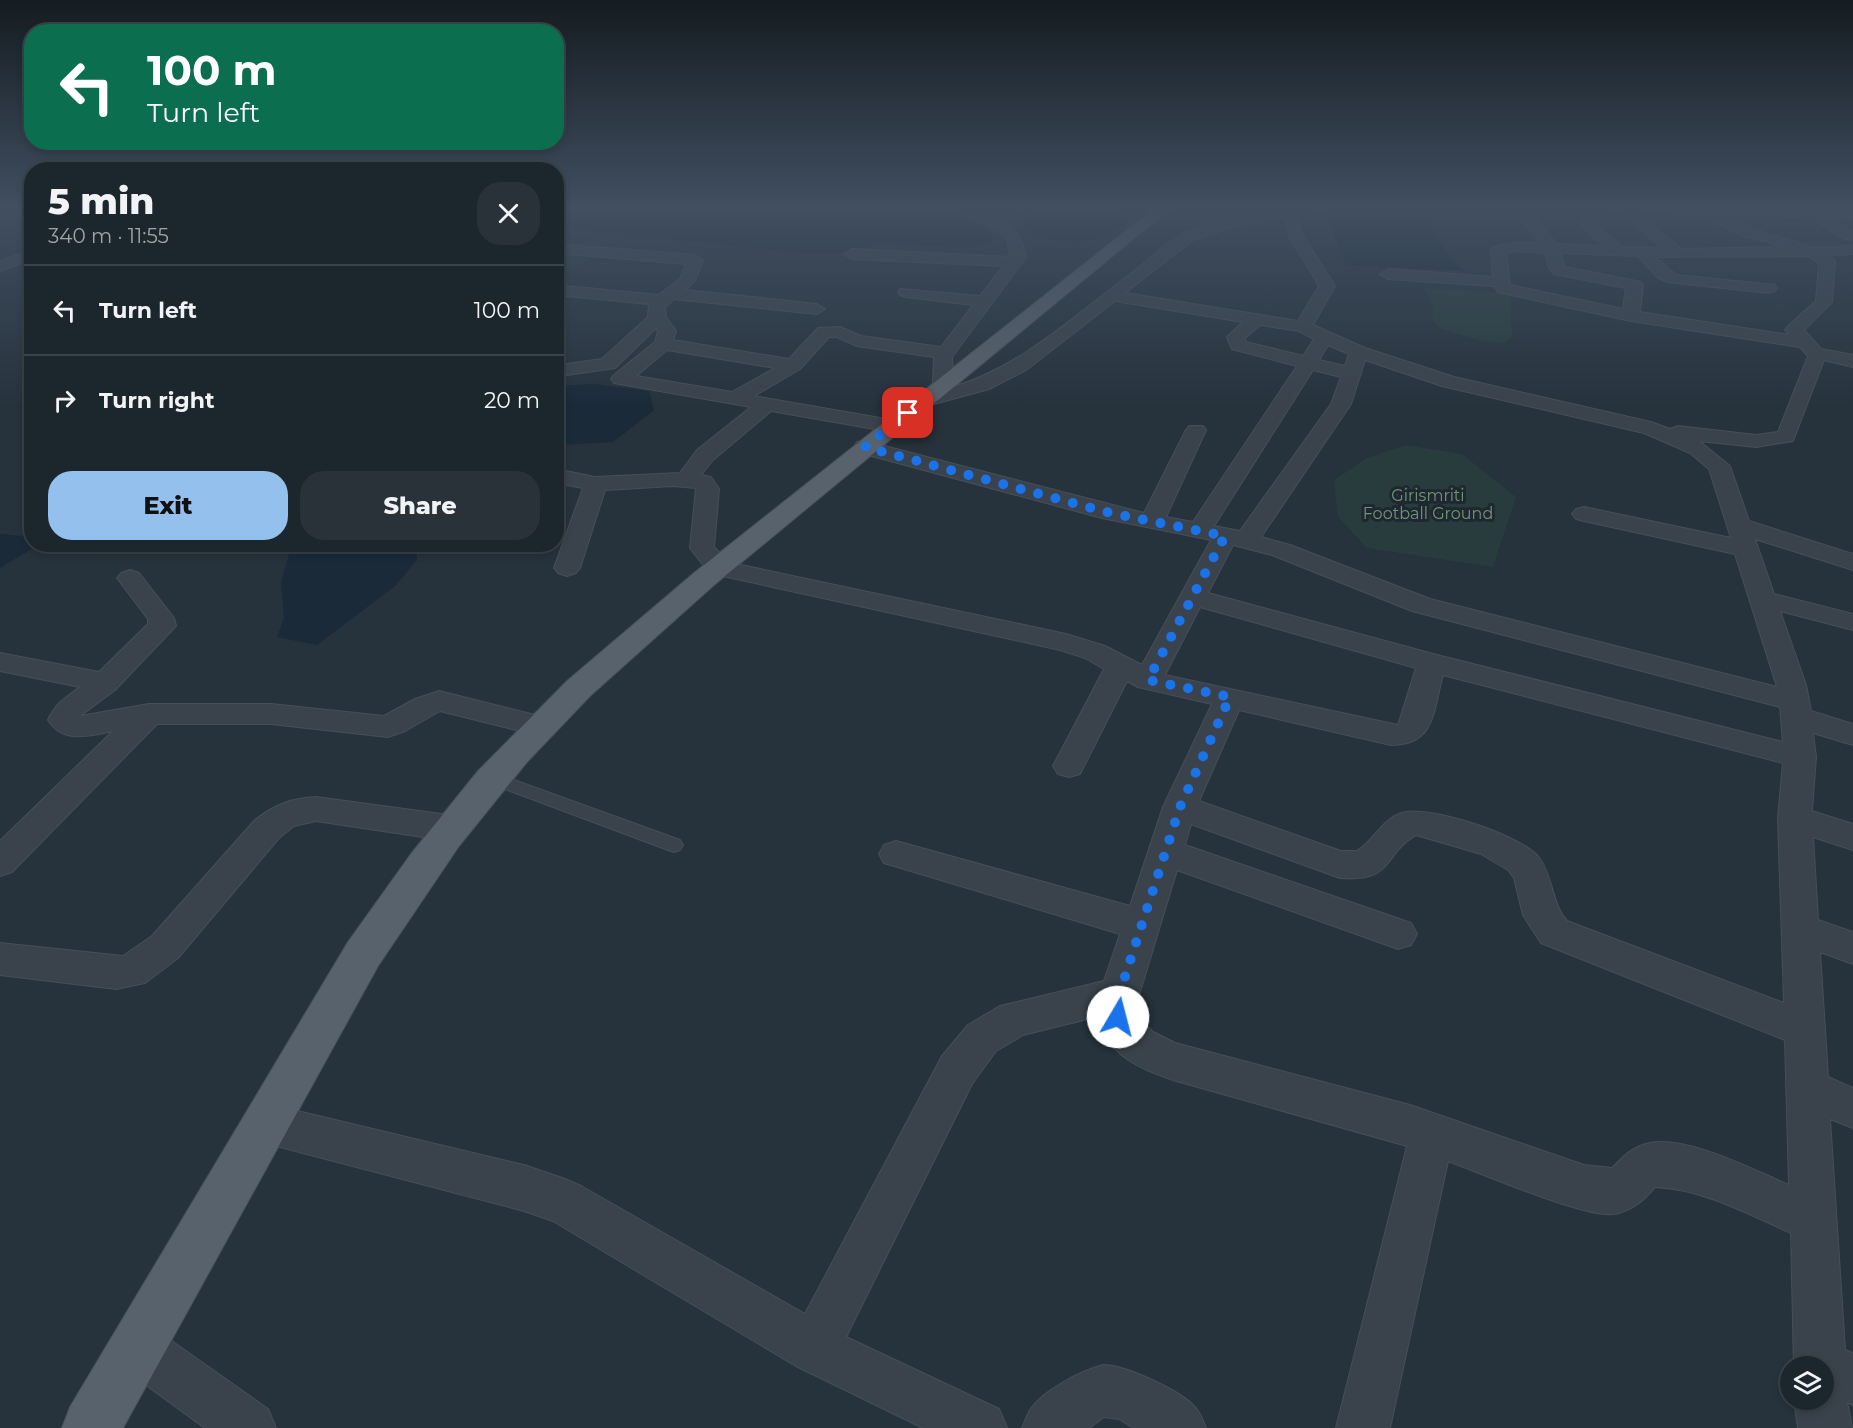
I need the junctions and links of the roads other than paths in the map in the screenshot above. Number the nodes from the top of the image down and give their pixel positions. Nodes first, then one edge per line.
1 (690, 274) edge
2 (1007, 274) edge
3 (1077, 274) edge
4 (1140, 274) edge
5 (1319, 274) edge
6 (1388, 274) dead end
7 (1500, 274) edge
8 (1574, 274) edge
9 (1663, 274) edge
10 (1826, 274) edge
11 (1137, 276) junction
12 (1158, 281) dead end
13 (1501, 282) junction
14 (1769, 288) dead end
15 (564, 290) edge
16 (906, 292) dead end
17 (1110, 295) junction
18 (669, 297) junction
19 (985, 302) junction
20 (817, 309) dead end
21 (1631, 316) junction
22 (657, 318) junction
23 (1257, 319) junction
24 (1314, 332) junction
25 (663, 344) junction
26 (1811, 348) junction
27 (730, 355) junction
28 (1853, 361) edge
29 (1308, 363) junction
30 (1356, 363) junction
31 (793, 365) junction
32 (567, 369) dead end
33 (938, 379) junction
34 (679, 391) junction
35 (737, 398) junction
36 (767, 404) junction
37 (892, 426) junction
38 (1650, 428) junction
39 (1196, 430) dead end
40 (865, 447) junction
41 (564, 478) edge
42 (687, 479) junction
43 (595, 484) junction
44 (1584, 514) dead end
45 (1152, 521) junction
46 (1199, 531) junction
47 (1236, 538) junction
48 (1744, 538) junction
49 (1853, 562) edge
50 (567, 568) dead end
51 (718, 568) junction
52 (130, 578) dead end
53 (1192, 597) junction
54 (1764, 599) junction
55 (1853, 622) edge
56 (0, 662) edge
57 (1432, 663) junction
58 (1120, 666) junction
59 (1148, 680) junction
60 (105, 683) junction
61 (1230, 697) junction
62 (1796, 709) junction
63 (148, 714) junction
64 (540, 726) junction
65 (1853, 735) edge
66 (1800, 757) junction
67 (1070, 766) dead end
68 (492, 778) junction
69 (1180, 807) junction
70 (1795, 818) junction
71 (449, 828) junction
72 (1853, 837) edge
73 (674, 845) dead end
74 (1166, 852) junction
75 (896, 854) dead end
76 (0, 862) edge
77 (1142, 925) junction
78 (1800, 929) junction
79 (1398, 934) dead end
80 (1853, 948) edge
81 (0, 959) edge
82 (1119, 995) junction
83 (1806, 1030) junction
84 (1809, 1090) junction
85 (1853, 1108) edge
86 (264, 1124) junction
87 (1432, 1134) junction
88 (1815, 1220) junction
89 (138, 1348) junction
90 (814, 1348) junction
91 (1826, 1356) edge
92 (1826, 1410) edge
93 (91, 1428) edge
94 (249, 1428) edge
95 (980, 1428) edge
96 (1049, 1428) edge
97 (1179, 1428) edge
98 (1363, 1428) edge
99 (1825, 1428) edge

1 - 18 street
2 - 19 street
3 - 33 main road
4 - 11 street
5 - 24 street
6 - 13 street
7 - 13 street
8 - 21 street
9 - 14 street
10 - 26 street
11 - 12 street
11 - 17 street
13 - 21 street
15 - 18 street
16 - 19 street
17 - 23 street
17 - 33 street
18 - 20 street
18 - 22 street
19 - 33 street
21 - 26 street
22 - 25 street
22 - 32 street
23 - 24 street
23 - 29 street
24 - 29 street
24 - 30 street
25 - 27 street
25 - 34 street
26 - 28 street
26 - 38 street
27 - 31 street
27 - 34 street
29 - 30 street
29 - 46 street
30 - 38 street
30 - 47 street
31 - 33 street
31 - 35 street
33 - 37 main road
34 - 35 street
35 - 36 street
36 - 37 street
36 - 42 street
37 - 40 main road
38 - 48 street
39 - 45 street
40 - 45 street
40 - 51 main road
41 - 43 street
42 - 43 street
42 - 51 street
43 - 50 street
44 - 48 street
45 - 46 street
46 - 47 street
47 - 53 street
47 - 62 street
48 - 49 street
48 - 54 street
51 - 58 street
51 - 64 main road
52 - 60 street
53 - 57 street
53 - 59 street
54 - 55 street
54 - 62 street
56 - 60 street
57 - 61 street
57 - 66 street
58 - 59 street
58 - 67 street
59 - 61 street
60 - 63 street
61 - 69 street
62 - 65 street
62 - 66 street
63 - 64 street
63 - 76 street
64 - 68 main road
66 - 70 street
68 - 71 main road
68 - 73 lane
69 - 74 street
69 - 83 street
70 - 72 street
70 - 78 street
71 - 81 street
71 - 86 main road
74 - 77 street
74 - 79 street
75 - 77 street
77 - 82 street
78 - 80 street
78 - 83 street
82 - 87 street
82 - 90 street
83 - 84 street
84 - 85 street
84 - 88 street
86 - 89 main road
86 - 90 street
87 - 88 street
87 - 98 street
88 - 91 street
89 - 93 main road
89 - 94 street
90 - 95 street
92 - 99 street
96 - 97 street

